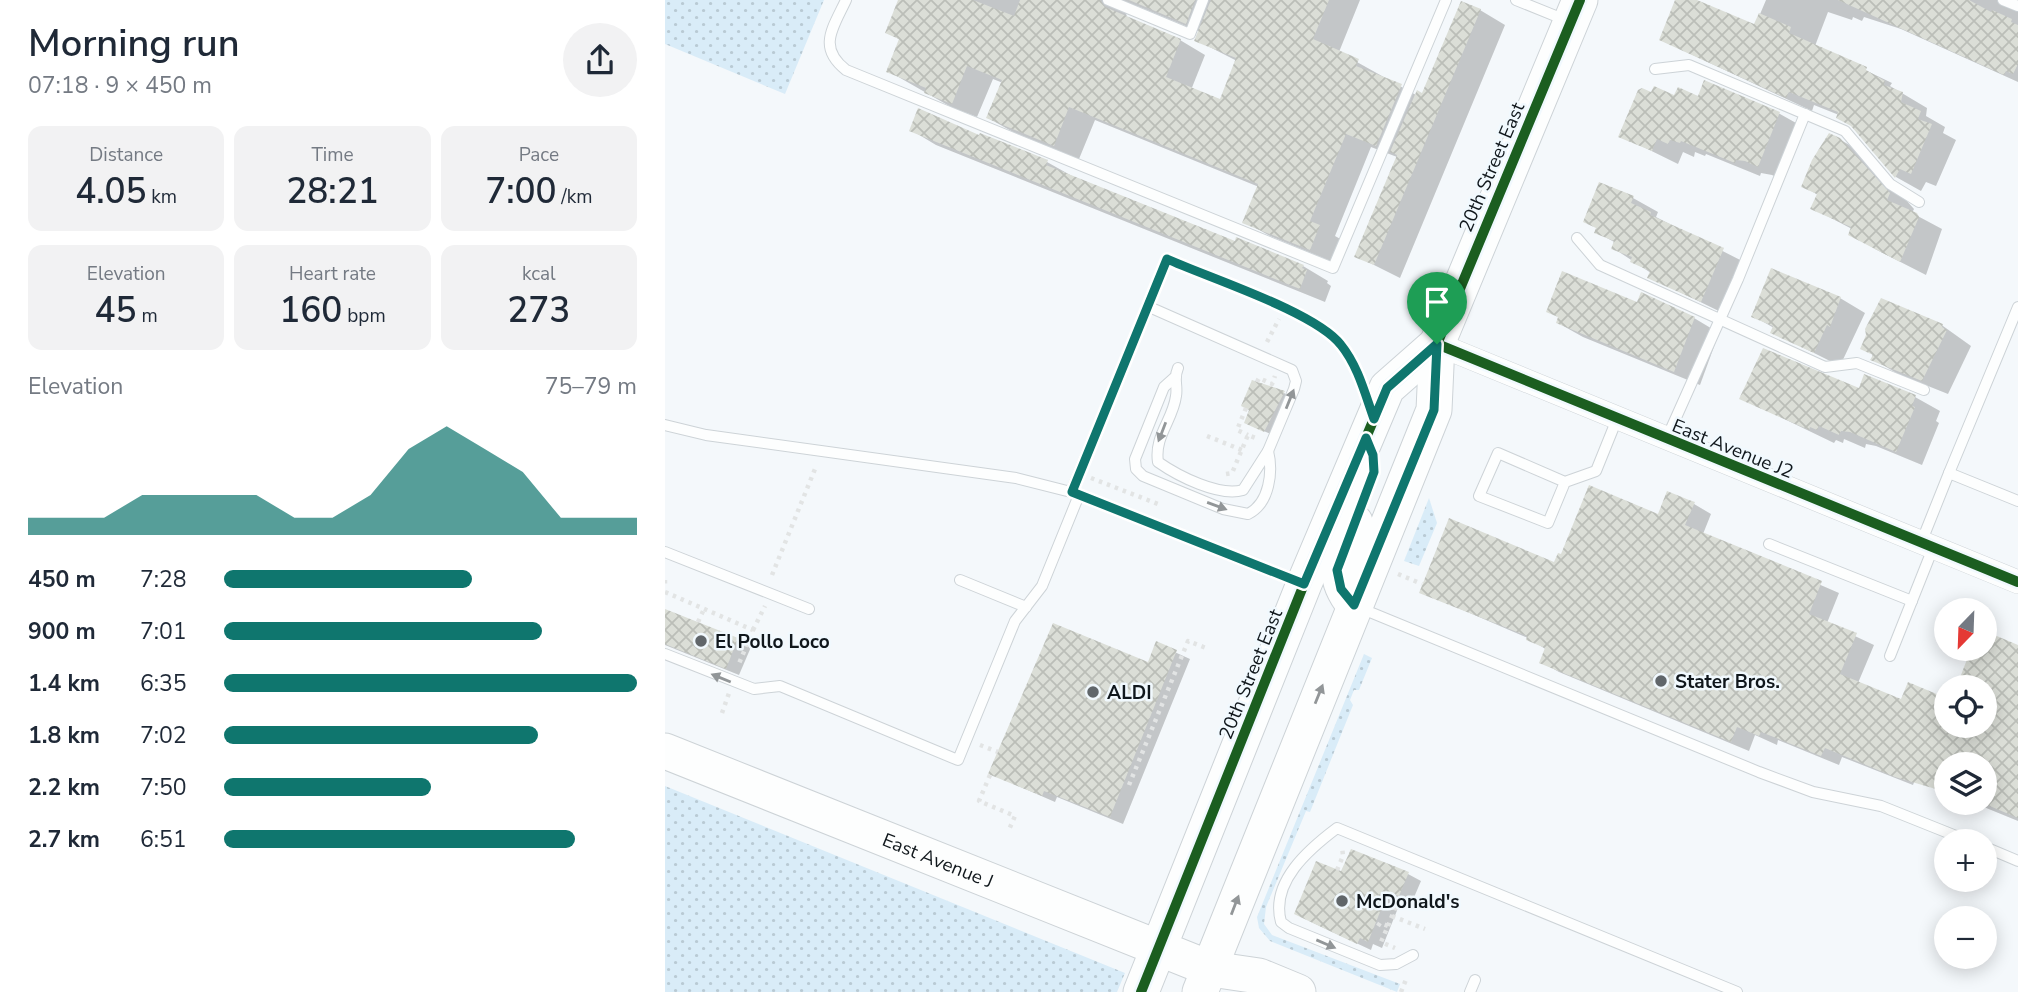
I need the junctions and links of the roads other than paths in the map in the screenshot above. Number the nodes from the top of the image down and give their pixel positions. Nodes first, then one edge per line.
1 (845, 0) edge
2 (1108, 0) edge
3 (1203, 0) edge
4 (1447, 0) edge
5 (1515, 0) edge
6 (2003, 0) edge
7 (2018, 6) edge
8 (1575, 11) edge
9 (1655, 69) dead end
10 (1805, 114) junction
11 (1919, 202) dead end
12 (1577, 238) dead end
13 (1147, 306) junction
14 (2018, 307) edge
15 (1719, 319) junction
16 (2014, 328) edge
17 (1437, 344) junction
18 (1924, 390) dead end
19 (1617, 419) junction
20 (665, 425) edge
21 (1370, 428) junction
22 (1666, 440) junction
23 (1268, 451) junction
24 (1949, 472) junction
25 (1565, 482) junction
26 (1075, 494) junction
27 (2018, 501) edge
28 (1769, 544) dead end
29 (1927, 545) junction
30 (666, 555) edge
31 (960, 580) dead end
32 (2018, 582) edge
33 (1304, 584) junction
34 (1912, 601) junction
35 (1354, 605) junction
36 (1026, 607) junction
37 (809, 609) dead end
38 (665, 654) edge
39 (1890, 656) dead end
40 (665, 751) edge
41 (1938, 829) edge
42 (1997, 852) edge
43 (2018, 861) edge
44 (1160, 949) junction
45 (1413, 955) dead end
46 (1475, 980) dead end
47 (1214, 984) edge
48 (1141, 992) edge
49 (1298, 992) edge
50 (1470, 992) edge
51 (1735, 992) edge

1 - 4 lane
2 - 3 lane
5 - 8 lane
6 - 7 lane
8 - 17 main road, 20th Street East
9 - 10 lane
10 - 11 lane
10 - 15 lane
12 - 15 lane
13 - 21 lane
23 -> 13 lane
13 - 26 lane
14 - 16 lane
15 - 18 lane
15 - 22 lane
16 - 24 lane
17 - 19 street, East Avenue J2
17 - 21 main road, 20th Street East
17 - 35 main road, 20th Street East
19 - 22 street, East Avenue J2
19 - 25 lane
20 - 26 lane
21 - 33 main road, 20th Street East
21 - 35 main road
22 - 29 street, East Avenue J2
23 - 23 lane
24 - 27 lane
24 - 29 lane
25 - 25 lane
26 - 33 lane
26 - 36 lane
28 - 34 lane
29 - 32 street, East Avenue J2
29 - 34 lane
30 - 37 lane
31 - 36 lane
33 - 44 main road, 20th Street East
34 - 39 lane
35 - 41 lane
47 -> 35 main road, 20th Street East
36 -> 38 lane
40 - 44 main road, East Avenue J
42 - 43 lane
44 - 47 main road, East Avenue J
44 - 48 main road, 20th Street East
51 -> 45 lane
46 - 50 lane
47 - 49 main road, East Avenue J

